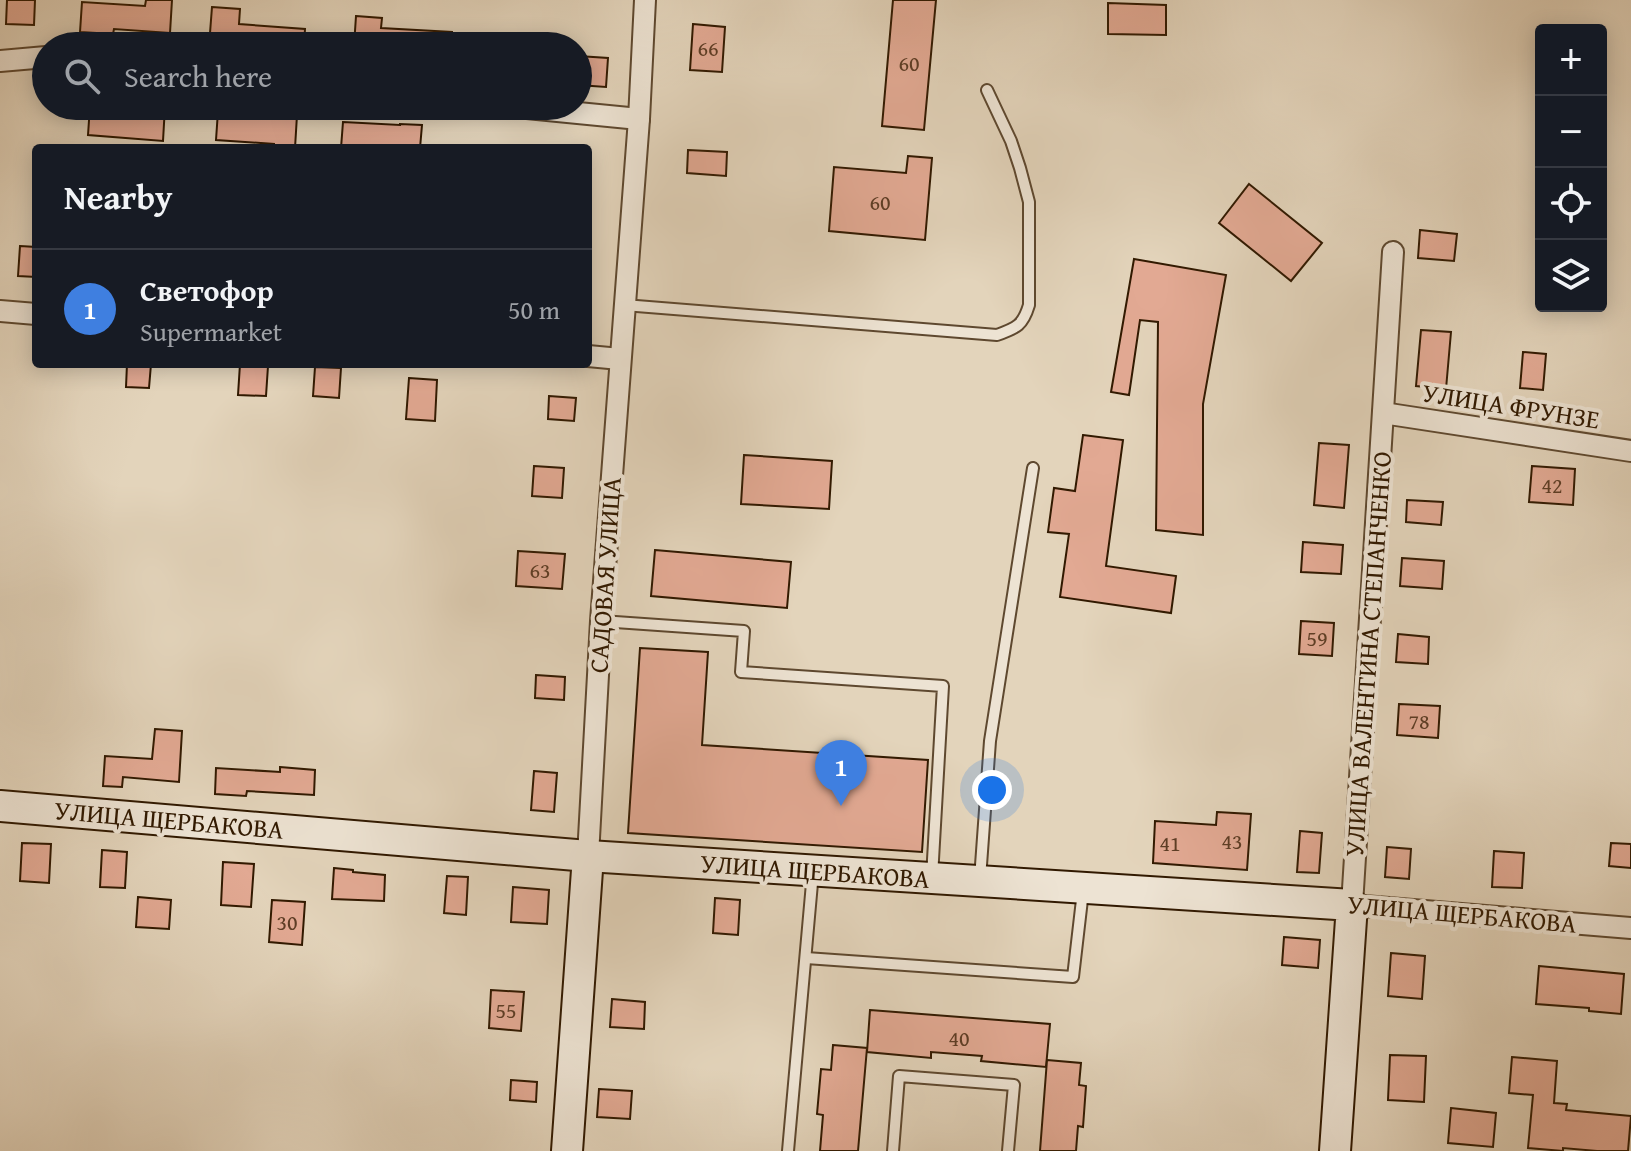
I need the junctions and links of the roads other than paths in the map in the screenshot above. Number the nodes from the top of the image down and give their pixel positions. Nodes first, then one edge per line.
1 (645, 0) edge
2 (32, 58) edge
3 (0, 61) edge
4 (987, 90) dead end
5 (592, 114) edge
6 (639, 119) junction
7 (1393, 252) dead end
8 (624, 305) junction
9 (0, 311) edge
10 (32, 314) edge
11 (592, 356) edge
12 (620, 359) junction
13 (1383, 413) junction
14 (1631, 451) edge
15 (1033, 468) dead end
16 (601, 621) junction
17 (0, 806) edge
18 (588, 856) junction
19 (813, 871) junction
20 (932, 878) junction
21 (980, 881) junction
22 (1083, 887) junction
23 (1352, 905) junction
24 (1631, 928) edge
25 (806, 958) junction
26 (567, 1151) edge
27 (788, 1151) edge
28 (893, 1151) edge
29 (1008, 1151) edge
30 (1335, 1151) edge

1 - 6 street, САДОВАЯ УЛИЦА
2 - 3 street
4 - 8 lane
5 - 6 street
6 - 8 street, САДОВАЯ УЛИЦА
7 - 13 street, УЛИЦА ВАЛЕНТИНА СТЕПАНЧЕНКО
8 - 12 street, САДОВАЯ УЛИЦА
9 - 10 street
11 - 12 street
12 - 16 street, САДОВАЯ УЛИЦА
13 - 14 street, УЛИЦА ФРУНЗЕ
13 - 23 street, УЛИЦА ВАЛЕНТИНА СТЕПАНЧЕНКО
15 - 21 lane
16 - 18 street, САДОВАЯ УЛИЦА
16 - 20 lane
17 - 18 street, УЛИЦА ЩЕРБАКОВА
18 - 19 street, УЛИЦА ЩЕРБАКОВА
18 - 26 street, САДОВАЯ УЛИЦА
19 - 20 street, УЛИЦА ЩЕРБАКОВА
19 - 25 lane
20 - 21 street, УЛИЦА ЩЕРБАКОВА
21 - 22 street, УЛИЦА ЩЕРБАКОВА
22 - 23 street, УЛИЦА ЩЕРБАКОВА
22 - 25 lane
23 - 24 street, УЛИЦА ЩЕРБАКОВА
23 - 30 street, УЛИЦА ВАЛЕНТИНА СТЕПАНЧЕНКО
25 - 27 lane
28 - 29 lane

